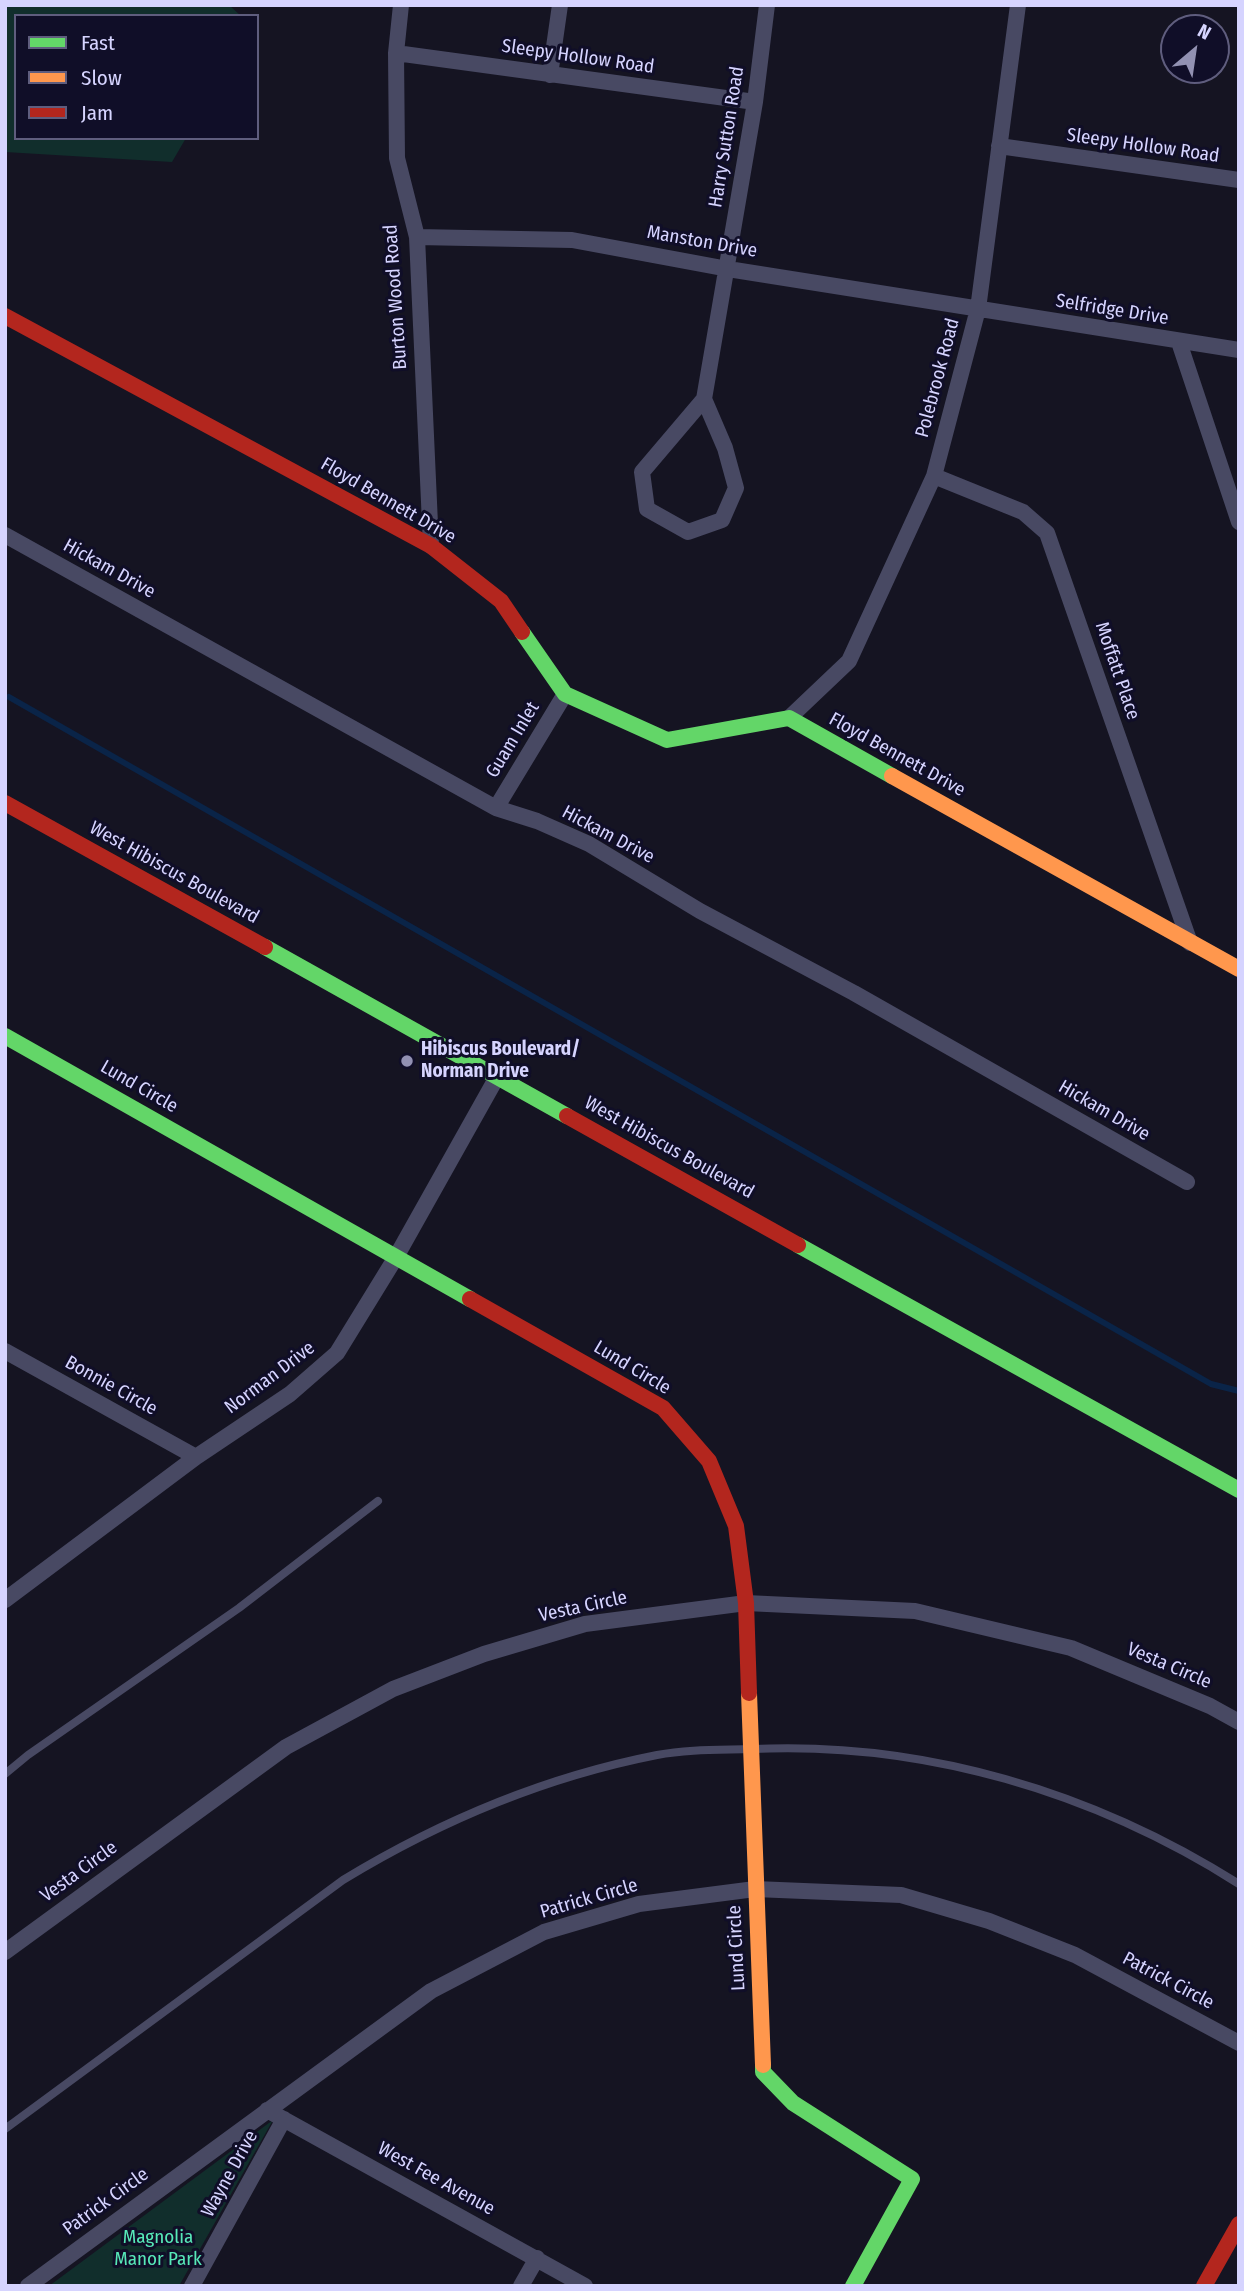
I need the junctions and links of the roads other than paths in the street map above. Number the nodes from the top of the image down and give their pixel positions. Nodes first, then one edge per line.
1 (401, 5) edge
2 (560, 5) edge
3 (766, 5) edge
4 (1018, 5) edge
5 (396, 53) junction
6 (550, 75) junction
7 (755, 102) junction
8 (999, 146) junction
9 (1239, 180) edge
10 (417, 237) junction
11 (728, 269) junction
12 (978, 309) junction
13 (5, 316) edge
14 (1179, 342) junction
15 (1239, 350) edge
16 (704, 399) junction
17 (934, 476) junction
18 (1239, 522) edge
19 (5, 536) edge
20 (431, 546) junction
21 (565, 694) junction
22 (789, 718) junction
23 (5, 803) edge
24 (496, 808) junction
25 (1190, 943) junction
26 (1239, 970) edge
27 (5, 1036) edge
28 (497, 1077) junction
29 (1186, 1182) dead end
30 (396, 1257) junction
31 (5, 1351) edge
32 (196, 1457) junction
33 (1239, 1490) edge
34 (378, 1501) dead end
35 (5, 1600) edge
36 (746, 1603) junction
37 (1239, 1722) edge
38 (751, 1749) junction
39 (5, 1774) edge
40 (1239, 1884) edge
41 (755, 1889) junction
42 (5, 1952) edge
43 (1239, 2043) edge
44 (267, 2110) junction
45 (284, 2119) junction
46 (5, 2129) edge
47 (1239, 2224) edge
48 (537, 2258) junction
49 (28, 2286) edge
50 (192, 2286) edge
51 (521, 2286) edge
52 (585, 2286) edge
53 (853, 2286) edge
54 (1204, 2286) edge

1 - 5 street, Burton Wood Road
2 - 6 street
3 - 7 street, Harry Sutton Road
4 - 8 street, Polebrook Road
5 - 6 street, Sleepy Hollow Road
5 - 10 street, Burton Wood Road
6 - 7 street, Sleepy Hollow Road
7 - 11 street, Harry Sutton Road
8 - 9 street, Sleepy Hollow Road
8 - 12 street, Polebrook Road
10 - 11 street, Manston Drive
10 - 20 street, Burton Wood Road
11 - 12 street, Manston Drive
11 - 16 street, Harry Sutton Road
12 - 14 street, Selfridge Drive
12 - 17 street, Polebrook Road
13 - 20 street, Floyd Bennett Drive
14 - 15 street, Selfridge Drive
14 - 18 street
16 - 16 street, Harry Sutton Road
17 - 22 street, Polebrook Road
17 - 25 street, Moffatt Place
19 - 24 street, Hickam Drive
20 - 21 street, Floyd Bennett Drive
21 - 22 street
21 - 24 street, Guam Inlet
22 - 25 street, Floyd Bennett Drive
23 - 28 street, West Hibiscus Boulevard
24 - 29 street, Hickam Drive
25 - 26 street, Floyd Bennett Drive
27 - 30 street, Lund Circle
28 - 30 street, Norman Drive
28 - 33 street, West Hibiscus Boulevard
30 - 32 street, Norman Drive
30 - 36 street, Lund Circle
31 - 32 street, Bonnie Circle
32 - 35 street, Norman Drive
34 - 39 lane
36 - 37 street, Vesta Circle
36 - 38 street, Lund Circle
36 - 42 street, Vesta Circle
38 - 40 lane
38 - 41 street, Lund Circle
38 - 46 lane
41 - 43 street, Patrick Circle
41 - 44 street, Patrick Circle
41 - 53 street, Lund Circle
44 - 45 street, West Fee Avenue
44 - 49 street, Patrick Circle
45 - 48 street, West Fee Avenue
45 - 50 street, Wayne Drive
47 - 54 street
48 - 51 street
48 - 52 street, West Fee Avenue

